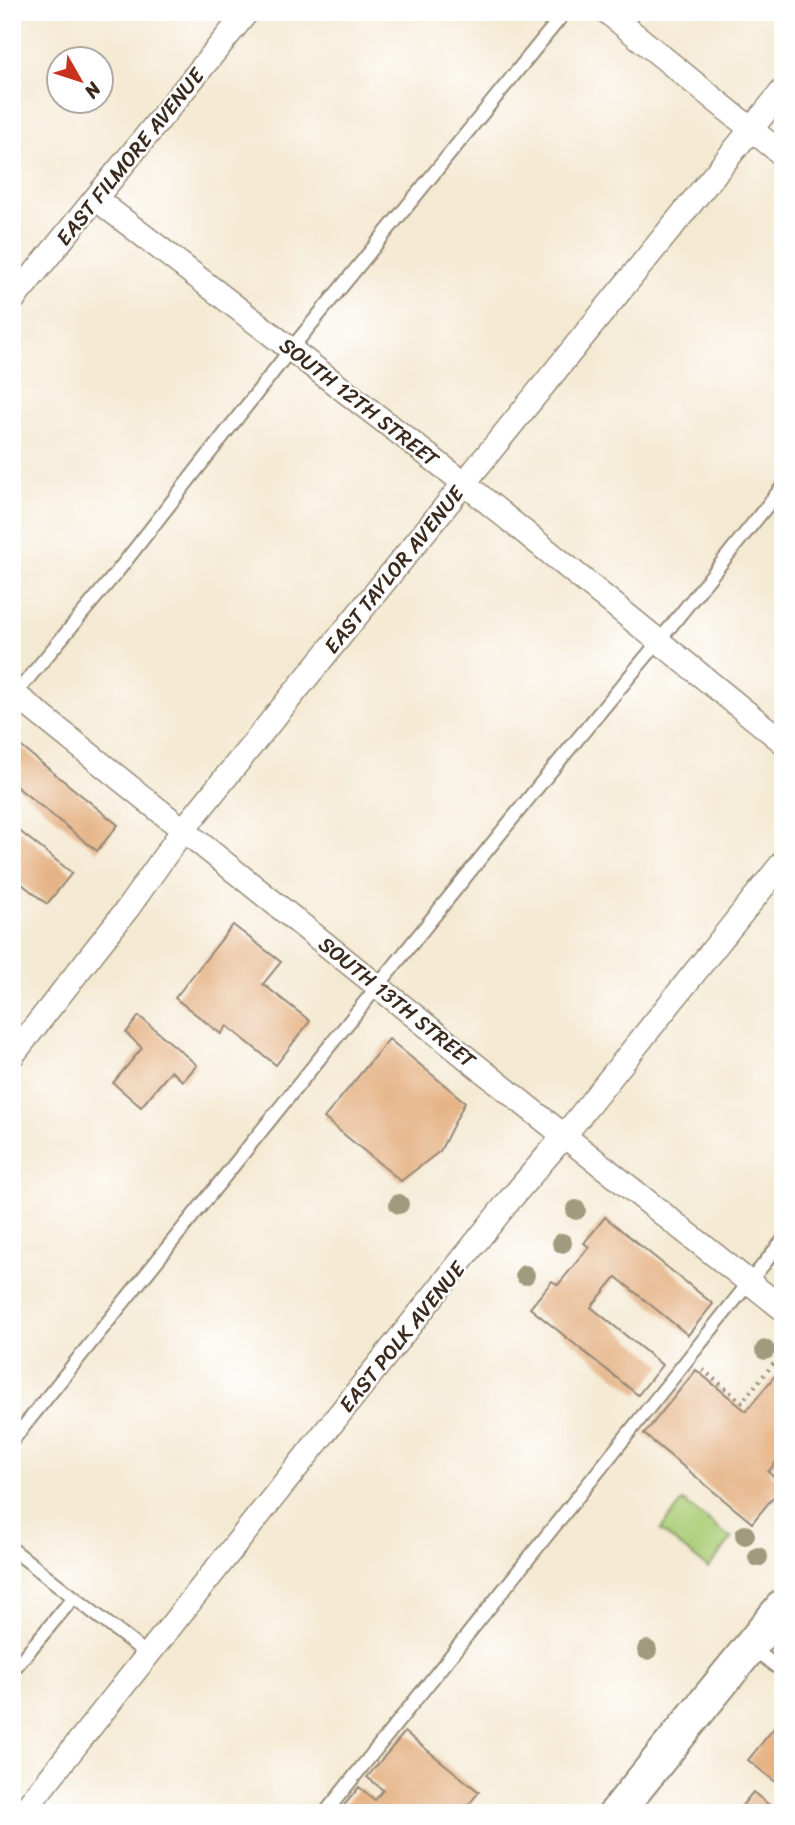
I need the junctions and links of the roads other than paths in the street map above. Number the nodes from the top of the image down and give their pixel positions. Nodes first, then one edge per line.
1 (247, 12) edge
2 (565, 12) edge
3 (607, 12) edge
4 (783, 89) edge
5 (751, 129) junction
6 (783, 155) edge
7 (96, 199) junction
8 (12, 301) edge
9 (291, 349) junction
10 (464, 483) junction
11 (783, 486) edge
12 (659, 641) junction
13 (13, 695) edge
14 (783, 742) edge
15 (183, 830) junction
16 (783, 862) edge
17 (378, 987) junction
18 (12, 1056) edge
19 (564, 1136) junction
20 (783, 1240) edge
21 (749, 1282) junction
22 (783, 1309) edge
23 (12, 1441) edge
24 (12, 1549) edge
25 (74, 1597) junction
26 (783, 1606) edge
27 (751, 1646) junction
28 (148, 1655) junction
29 (12, 1671) edge
30 (783, 1672) edge
31 (22, 1813) edge
32 (325, 1813) edge
33 (616, 1813) edge

1 - 7 street, EAST FILMORE AVENUE
2 - 9 lane
3 - 5 street
4 - 5 street, EAST TAYLOR AVENUE
5 - 6 street
5 - 10 street, EAST TAYLOR AVENUE
7 - 8 street, EAST FILMORE AVENUE
7 - 9 street, SOUTH 12TH STREET
9 - 10 street, SOUTH 12TH STREET
9 - 13 lane
10 - 12 street, SOUTH 12TH STREET
10 - 15 street, EAST TAYLOR AVENUE
11 - 12 lane
12 - 14 street, SOUTH 12TH STREET
12 - 17 lane
13 - 15 street, SOUTH 13TH STREET
15 - 17 street, SOUTH 13TH STREET
15 - 18 street, EAST TAYLOR AVENUE
16 - 19 street, EAST POLK AVENUE
17 - 19 street, SOUTH 13TH STREET
17 - 23 lane
19 - 21 street, SOUTH 13TH STREET
19 - 28 street, EAST POLK AVENUE
20 - 21 lane
21 - 22 street, SOUTH 13TH STREET
21 - 32 lane
24 - 25 lane
25 - 28 lane
25 - 29 lane
26 - 27 main road
27 - 30 lane
27 - 33 main road
28 - 31 street, EAST POLK AVENUE

